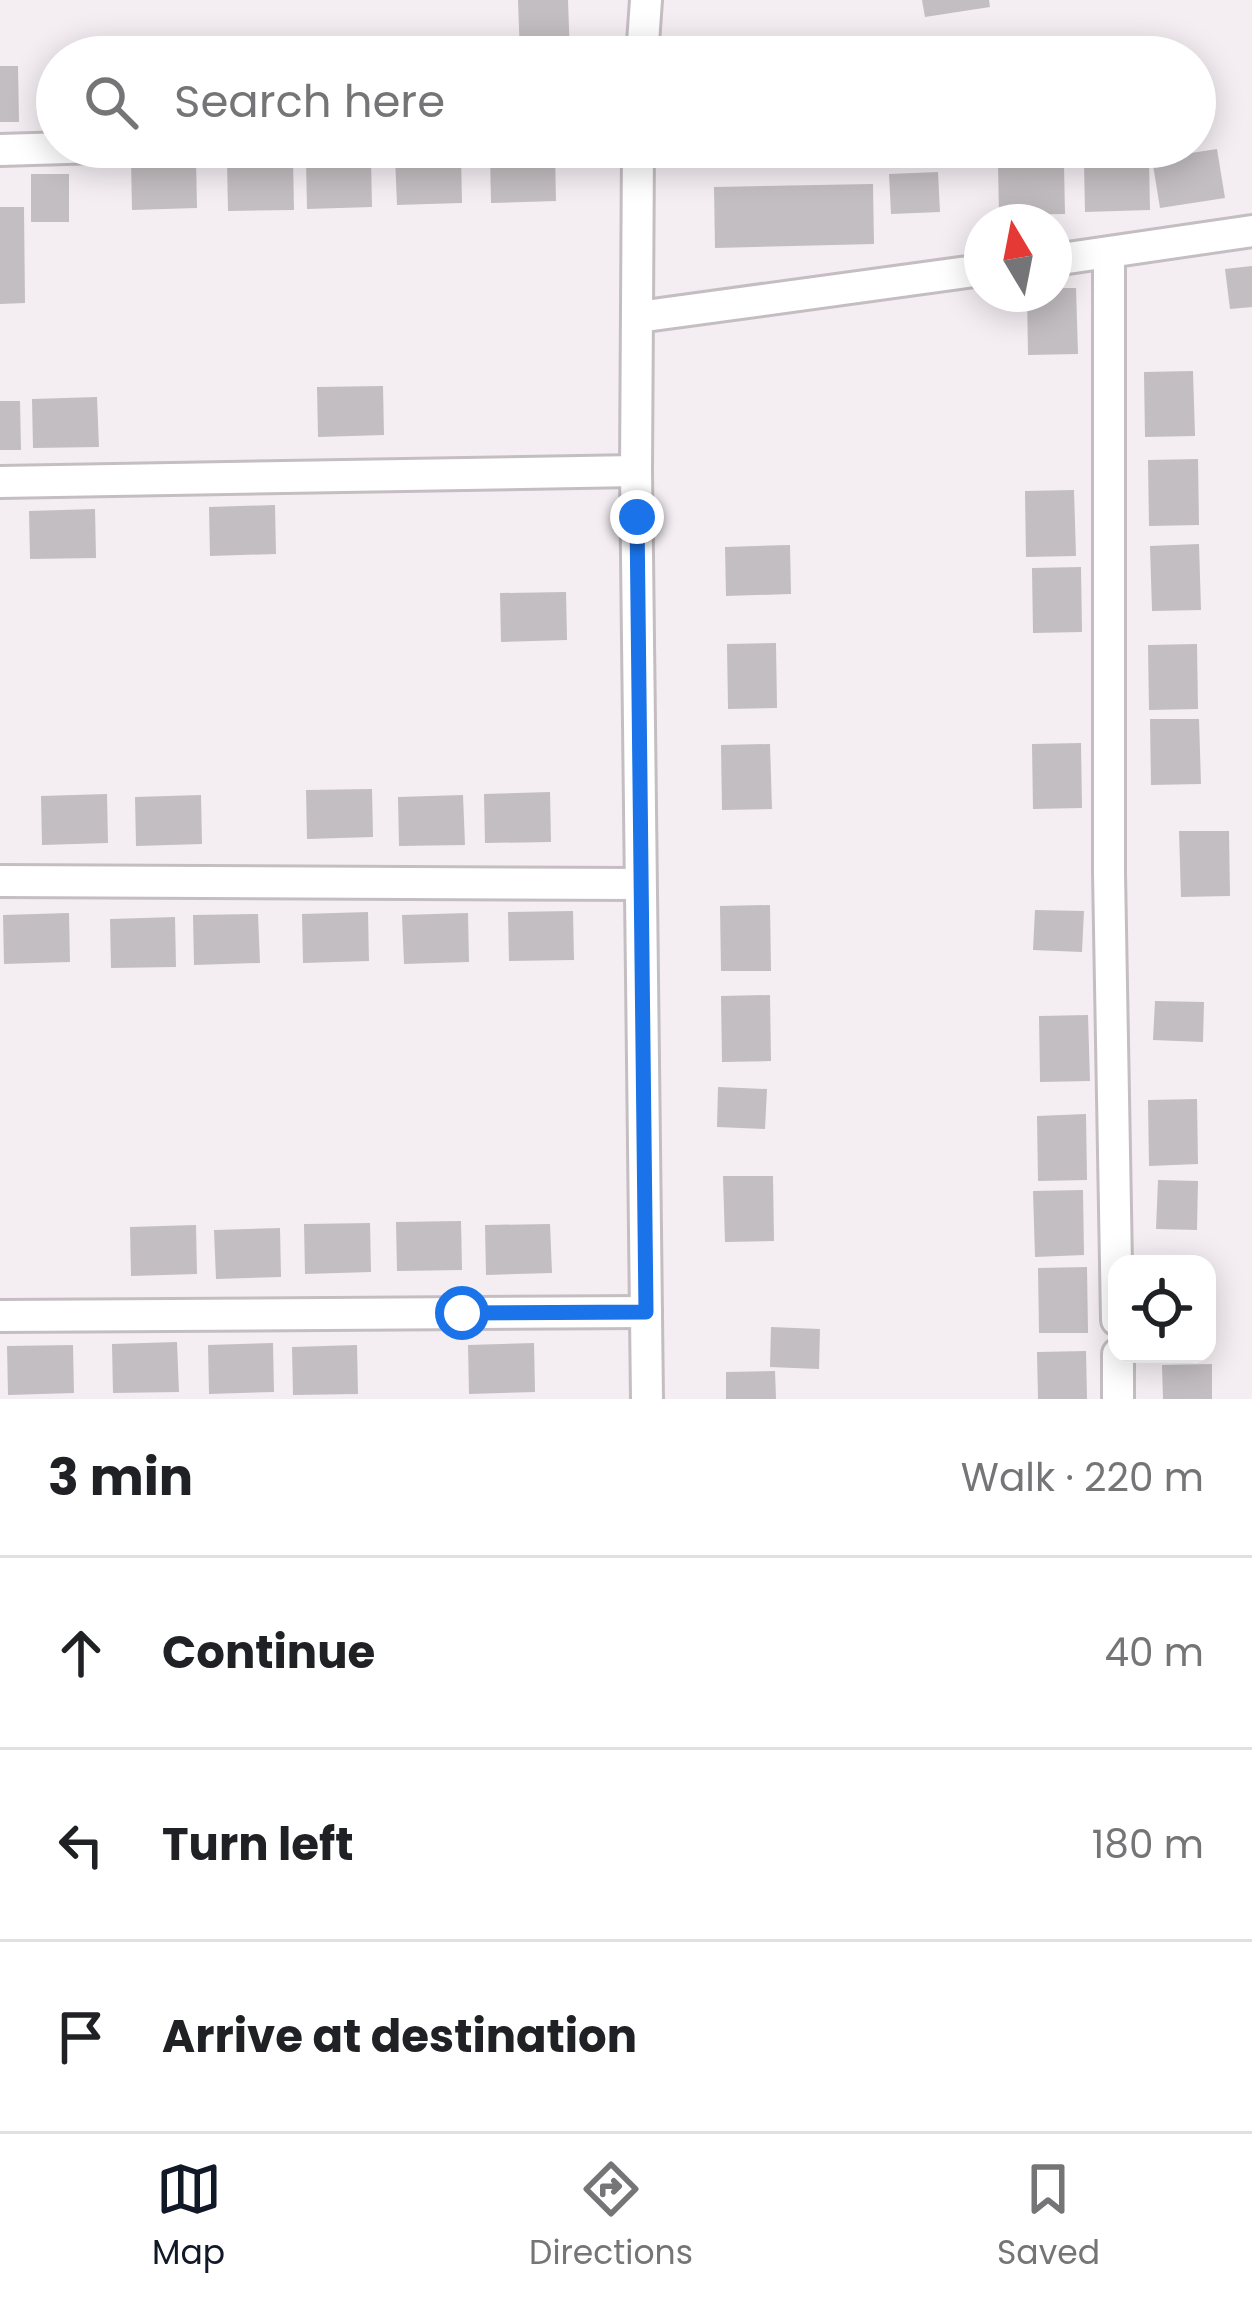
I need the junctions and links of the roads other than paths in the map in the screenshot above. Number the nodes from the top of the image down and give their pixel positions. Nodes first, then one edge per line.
1 (646, 0) edge
2 (643, 36) edge
3 (36, 149) edge
4 (0, 150) edge
5 (638, 168) edge
6 (1252, 231) edge
7 (1109, 253) junction
8 (1072, 258) edge
9 (964, 272) edge
10 (638, 316) junction
11 (637, 471) junction
12 (0, 482) edge
13 (0, 880) edge
14 (640, 884) junction
15 (1116, 1255) edge
16 (646, 1312) junction
17 (0, 1316) edge
18 (1118, 1363) edge
19 (647, 1399) edge
20 (1118, 1399) edge

1 - 2 street
3 - 4 street
5 - 10 street
6 - 7 street
7 - 8 street
7 - 15 street
9 - 10 street
10 - 11 street
11 - 12 street
11 - 14 street
13 - 14 street
14 - 16 street
16 - 17 street
16 - 19 street
18 - 20 street

